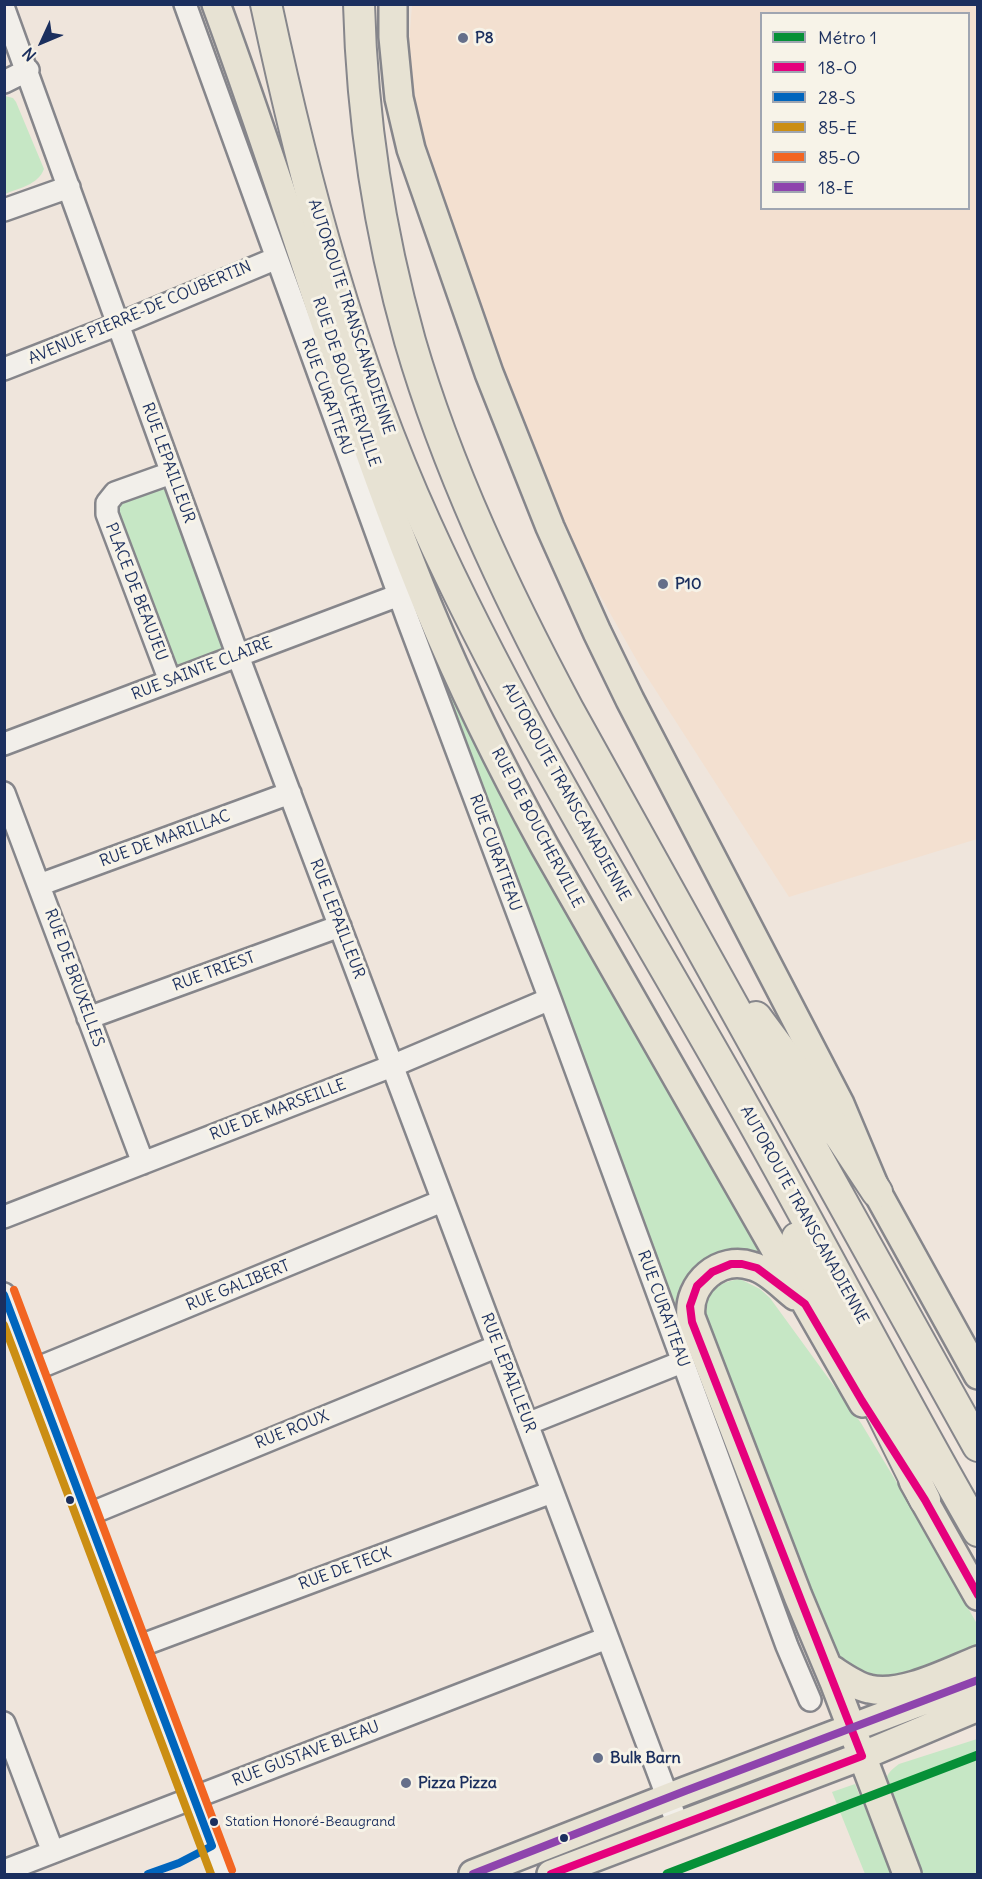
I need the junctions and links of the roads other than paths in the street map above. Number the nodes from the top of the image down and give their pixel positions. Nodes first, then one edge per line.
1 (185, 4) edge
2 (216, 4) edge
3 (266, 4) edge
4 (286, 4) edge
5 (359, 4) edge
6 (393, 4) edge
7 (4, 9) edge
8 (28, 70) junction
9 (4, 82) edge
10 (296, 134) junction
11 (69, 187) junction
12 (4, 210) edge
13 (277, 258) junction
14 (119, 324) junction
15 (4, 369) edge
16 (171, 472) junction
17 (399, 595) junction
18 (238, 656) junction
19 (170, 681) junction
20 (4, 744) edge
21 (4, 793) edge
22 (290, 794) junction
23 (39, 885) junction
24 (679, 912) junction
25 (340, 926) junction
26 (550, 999) junction
27 (88, 1018) junction
28 (392, 1066) junction
29 (745, 1107) junction
30 (143, 1163) junction
31 (877, 1192) junction
32 (442, 1201) junction
33 (4, 1218) edge
34 (4, 1294) edge
35 (805, 1304) junction
36 (498, 1346) junction
37 (682, 1362) junction
38 (975, 1365) edge
39 (33, 1370) junction
40 (527, 1424) junction
41 (978, 1446) edge
42 (552, 1492) junction
43 (925, 1500) junction
44 (87, 1515) junction
45 (978, 1531) edge
46 (978, 1596) edge
47 (608, 1638) junction
48 (137, 1647) junction
49 (978, 1660) edge
50 (828, 1668) junction
51 (978, 1680) edge
52 (810, 1700) dead end
53 (978, 1707) edge
54 (4, 1723) edge
55 (851, 1728) junction
56 (862, 1756) junction
57 (193, 1798) junction
58 (667, 1798) junction
59 (678, 1825) junction
60 (53, 1852) junction
61 (4, 1871) edge
62 (222, 1875) edge
63 (473, 1875) edge
64 (551, 1875) edge
65 (907, 1875) edge

1 - 13 street, RUE CURATTEAU
2 - 35 main road, RUE DE BOUCHERVILLE
3 - 10 highway, AUTOROUTE TRANSCANADIENNE
4 - 10 highway
5 - 24 highway
6 - 31 main road
7 - 8 street, RUE LEPAILLEUR
8 - 9 street
8 - 11 street, RUE LEPAILLEUR
10 - 29 highway, AUTOROUTE TRANSCANADIENNE
11 - 12 street
11 - 14 street, RUE LEPAILLEUR
13 - 14 street, AVENUE PIERRE-DE COUBERTIN
13 - 17 street, RUE CURATTEAU
14 - 15 street, AVENUE PIERRE-DE COUBERTIN
14 - 16 street, RUE LEPAILLEUR
16 - 18 street, RUE LEPAILLEUR
16 - 19 street, PLACE DE BEAUJEU
17 - 18 street, RUE SAINTE CLAIRE
17 - 26 street, RUE CURATTEAU
18 - 19 street, RUE SAINTE CLAIRE
18 - 22 street, RUE LEPAILLEUR
19 - 20 street, RUE SAINTE CLAIRE
21 - 23 street, RUE DE BRUXELLES
22 - 23 street, RUE DE MARILLAC
22 - 25 street, RUE LEPAILLEUR
23 - 27 street, RUE DE BRUXELLES
24 - 31 highway
24 - 41 highway
25 - 27 street, RUE TRIEST
25 - 28 street, RUE LEPAILLEUR
26 - 28 street, RUE DE MARSEILLE
26 - 37 street, RUE CURATTEAU
27 - 30 street, RUE DE BRUXELLES
28 - 30 street, RUE DE MARSEILLE
28 - 32 street, RUE LEPAILLEUR
29 - 43 highway
29 - 45 highway, AUTOROUTE TRANSCANADIENNE
30 - 33 street, RUE DE MARSEILLE
31 - 38 main road
32 - 36 street, RUE LEPAILLEUR
32 - 39 street, RUE GALIBERT
34 - 39 street
35 - 43 main road, RUE DE BOUCHERVILLE
35 - 50 main road
36 - 40 street, RUE LEPAILLEUR
36 - 44 street, RUE ROUX
37 - 40 street
37 - 52 street, RUE CURATTEAU
39 - 44 street
40 - 42 street, RUE LEPAILLEUR
42 - 47 street, RUE LEPAILLEUR
42 - 48 street, RUE DE TECK
43 - 46 main road, RUE DE BOUCHERVILLE
44 - 48 street
47 - 57 street, RUE GUSTAVE BLEAU
47 - 58 street, RUE LEPAILLEUR
48 - 57 street
49 - 50 main road
50 - 55 main road
51 - 55 main road
53 - 56 main road
54 - 60 street
55 - 56 main road
55 - 58 main road
56 - 59 main road
56 - 65 main road
57 - 60 street, RUE GUSTAVE BLEAU
57 - 62 street
58 - 59 street, RUE LEPAILLEUR
58 - 63 main road
59 - 64 main road
60 - 61 street, RUE GUSTAVE BLEAU

